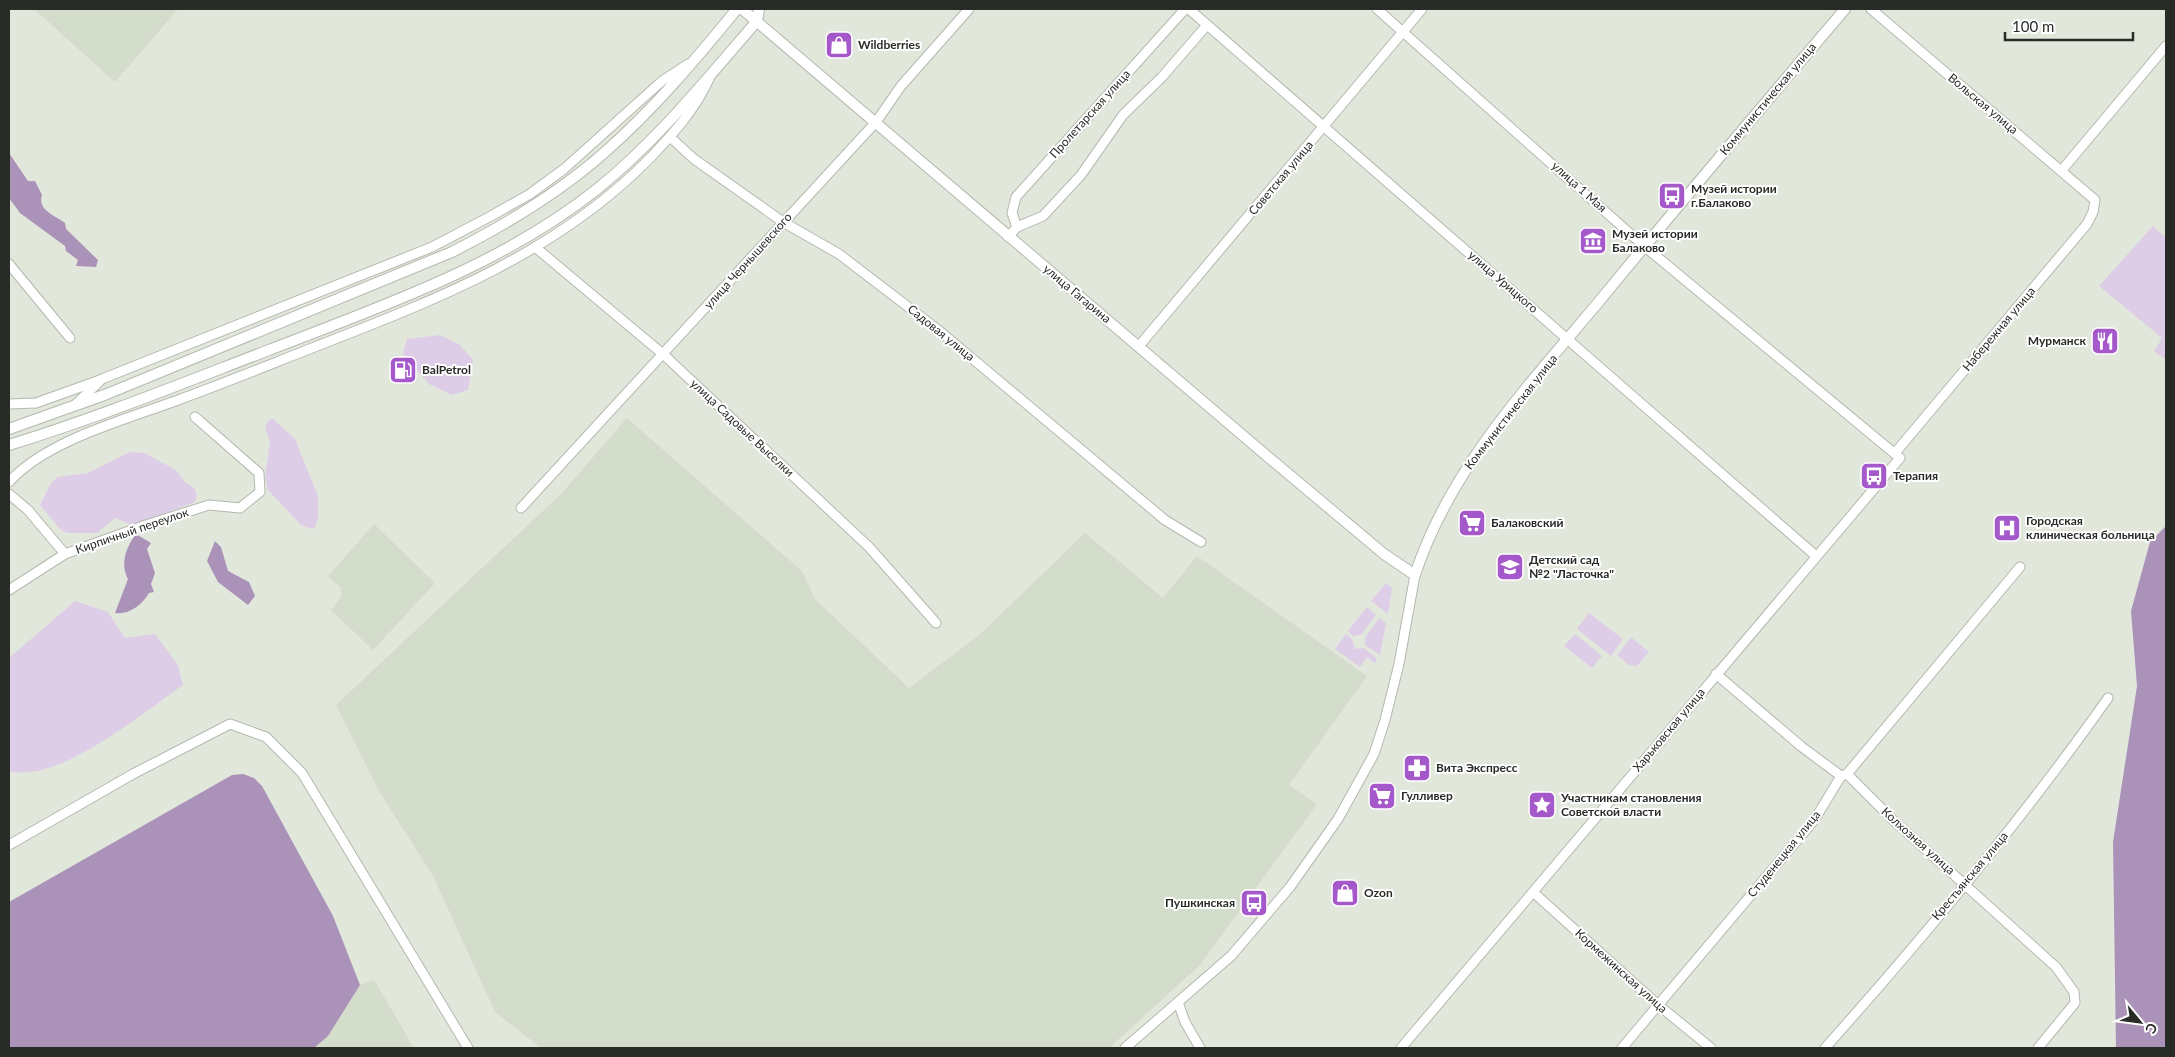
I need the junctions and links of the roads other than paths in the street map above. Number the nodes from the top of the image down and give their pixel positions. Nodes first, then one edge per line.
1 (737, 9) edge
2 (742, 9) edge
3 (759, 9) edge
4 (969, 9) edge
5 (1184, 9) edge
6 (1188, 9) edge
7 (1377, 9) edge
8 (1422, 9) edge
9 (1845, 9) edge
10 (1871, 9) edge
11 (757, 21) junction
12 (1207, 25) junction
13 (1402, 32) junction
14 (2166, 46) edge
15 (695, 60) junction
16 (711, 75) junction
17 (876, 122) junction
18 (1323, 127) junction
19 (670, 137) junction
20 (2062, 170) junction
21 (2095, 200) joint
22 (783, 222) junction
23 (1017, 227) junction
24 (1008, 236) junction
25 (1644, 246) junction
26 (535, 247) junction
27 (9, 264) edge
28 (70, 338) dead end
29 (1568, 338) junction
30 (1139, 346) junction
31 (664, 355) junction
32 (102, 379) junction
33 (9, 404) edge
34 (75, 405) junction
35 (195, 417) dead end
36 (86, 418) junction
37 (113, 423) junction
38 (9, 429) edge
39 (9, 445) edge
40 (1897, 455) junction
41 (9, 482) edge
42 (9, 494) edge
43 (521, 508) dead end
44 (1202, 542) dead end
45 (65, 554) junction
46 (1816, 556) junction
47 (2020, 567) dead end
48 (1415, 575) junction
49 (9, 590) edge
50 (936, 623) dead end
51 (1716, 674) junction
52 (2108, 698) dead end
53 (1844, 775) junction
54 (9, 845) edge
55 (1964, 883) junction
56 (1533, 892) junction
57 (1178, 1002) junction
58 (1657, 1004) junction
59 (468, 1048) edge
60 (1125, 1048) edge
61 (1200, 1048) edge
62 (1400, 1048) edge
63 (1622, 1048) edge
64 (1711, 1048) edge
65 (1825, 1048) edge
66 (2038, 1048) edge

1 - 15 main road
2 - 11 main road, улица Гагарина
3 - 11 main road
4 - 17 street, улица Чернышевского
5 - 23 street, Пролетарская улица
6 - 12 street, улица Урицкого
7 - 13 street, улица 1 Мая
8 - 13 street, Советская улица
9 - 25 main road, Коммунистическая улица
10 - 20 street, Вольская улица
11 - 16 main road
11 - 17 main road, улица Гагарина
12 - 18 street, улица Урицкого
12 - 23 street, Пролетарская улица
13 - 18 street, Советская улица
13 - 25 street, улица 1 Мая
14 - 20 street
15 - 32 street
15 - 34 main road
16 - 19 street
16 - 36 main road
17 - 22 street, улица Чернышевского
17 - 24 main road, улица Гагарина
18 - 29 street, улица Урицкого
18 - 30 street, Советская улица
19 - 22 street, Садовая улица
19 - 26 street
20 - 21 street, Вольская улица
21 - 40 street, Набережная улица
22 - 31 street, улица Чернышевского
22 - 44 street, Садовая улица
23 - 24 street, Пролетарская улица
24 - 30 main road, улица Гагарина
25 - 29 main road, Коммунистическая улица
25 - 40 street, улица 1 Мая
26 - 31 street, улица Садовые Выселки
26 - 37 street
27 - 28 street
29 - 46 street, улица Урицкого
29 - 48 main road, Коммунистическая улица
30 - 48 main road, улица Гагарина
31 - 43 street, улица Чернышевского
31 - 50 street, улица Садовые Выселки
32 - 33 street
32 - 34 street
34 - 38 main road
35 - 45 street, Кирпичный переулок
36 - 37 street
36 - 39 main road
37 - 41 street
40 - 46 street, Харьковская улица
42 - 45 street
45 - 49 street, Кирпичный переулок
46 - 51 street, Харьковская улица
47 - 53 street, Студенецкая улица
48 - 57 street, Коммунистическая улица
51 - 53 street, Колхозная улица
51 - 56 street, Харьковская улица
52 - 55 street, Крестьянская улица
53 - 55 street, Колхозная улица
53 - 58 street, Студенецкая улица
54 - 59 street
55 - 65 street, Крестьянская улица
55 - 66 street, Колхозная улица
56 - 58 street, Кормежинская улица
56 - 62 street, Харьковская улица
57 - 60 street, Коммунистическая улица
57 - 61 street
58 - 63 street, Студенецкая улица
58 - 64 street, Кормежинская улица

